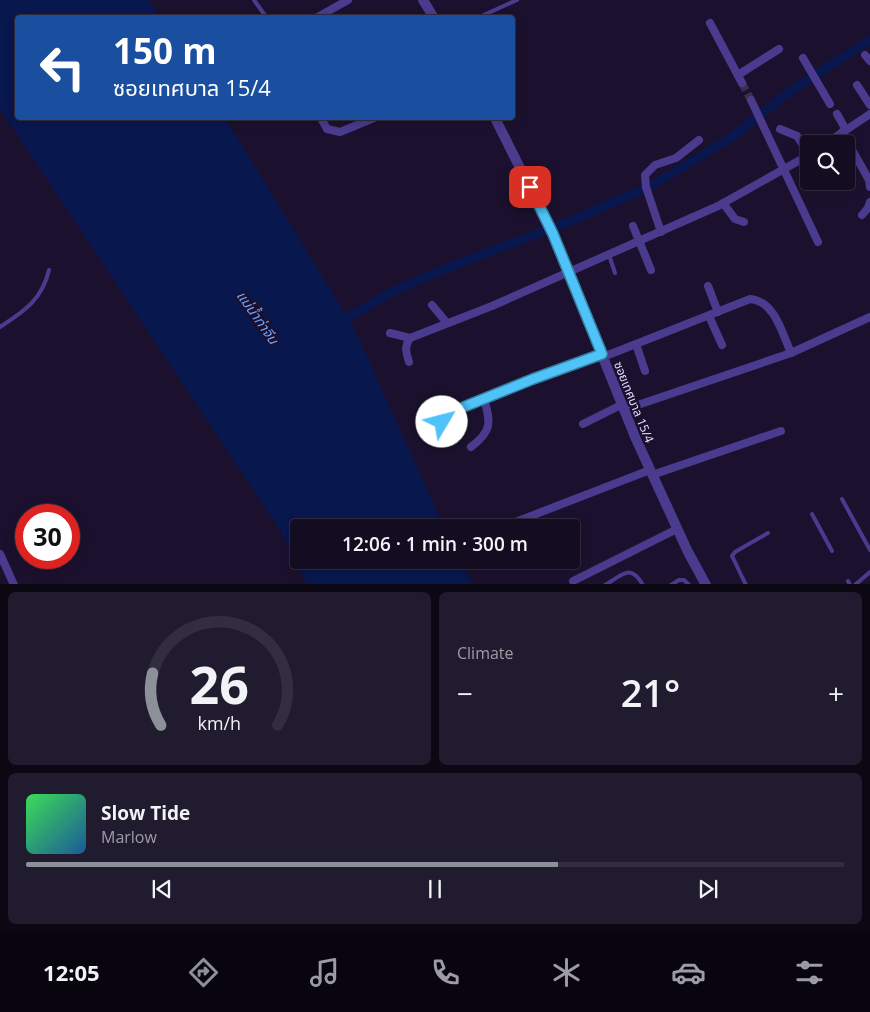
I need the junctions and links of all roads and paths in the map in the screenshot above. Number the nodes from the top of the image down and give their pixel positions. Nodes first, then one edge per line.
1 (254, 0) edge
2 (348, 0) edge
3 (423, 0) edge
4 (517, 0) edge
5 (265, 15) edge
6 (321, 15) edge
7 (432, 15) edge
8 (484, 15) edge
9 (710, 23) dead end
10 (779, 49) dead end
11 (804, 58) dead end
12 (738, 75) junction
13 (742, 83) tunnel mouth
14 (857, 85) dead end
15 (753, 104) tunnel mouth
16 (830, 104) dead end
17 (870, 105) edge
18 (837, 114) dead end
19 (870, 114) edge
20 (322, 120) edge
21 (369, 120) edge
22 (496, 120) edge
23 (780, 129) dead end
24 (844, 131) junction
25 (838, 135) edge
26 (699, 140) dead end
27 (800, 140) edge
28 (800, 160) edge
29 (785, 170) junction
30 (870, 188) edge
31 (870, 202) edge
32 (723, 203) junction
33 (862, 214) dead end
34 (744, 222) dead end
35 (633, 226) dead end
36 (661, 232) junction
37 (639, 242) junction
38 (818, 242) dead end
39 (609, 255) junction
40 (49, 270) dead end
41 (651, 270) dead end
42 (568, 273) junction
43 (615, 274) dead end
44 (708, 286) dead end
45 (432, 305) dead end
46 (718, 312) junction
47 (709, 316) junction
48 (870, 317) edge
49 (447, 323) junction
50 (0, 327) edge
51 (390, 333) dead end
52 (410, 338) junction
53 (636, 344) junction
54 (722, 344) dead end
55 (791, 353) junction
56 (602, 356) junction
57 (409, 362) dead end
58 (645, 371) dead end
59 (484, 398) junction
60 (622, 407) junction
61 (442, 422) dead end
62 (583, 424) dead end
63 (781, 431) dead end
64 (471, 447) dead end
65 (651, 472) junction
66 (842, 500) dead end
67 (812, 514) dead end
68 (523, 519) edge
69 (677, 529) junction
70 (768, 533) dead end
71 (869, 544) edge
72 (870, 550) edge
73 (832, 551) dead end
74 (0, 554) edge
75 (870, 572) edge
76 (572, 582) dead end
77 (14, 584) edge
78 (605, 584) edge
79 (642, 584) edge
80 (671, 584) edge
81 (690, 584) edge
82 (706, 584) edge
83 (746, 584) edge
84 (855, 584) edge

1 - 5 lane
2 - 6 street
3 - 7 street
4 - 8 lane
9 - 12 street
10 - 12 street
11 - 16 street
12 - 13 street
14 - 17 street
15 - 29 street
18 - 24 street
19 - 24 street
20 - 21 street
22 - 42 street, ซอยเทศบาล 15/4
23 - 27 street
24 - 25 street
24 - 30 street
26 - 36 street
28 - 29 street
29 - 32 street
29 - 38 street
31 - 33 street
32 - 34 street
32 - 36 street
35 - 37 street
36 - 37 street
37 - 39 street
37 - 41 street
39 - 42 street
39 - 43 lane
40 - 50 lane
42 - 49 street
42 - 56 street, ซอยเทศบาล 15/4
44 - 46 street
45 - 49 street
46 - 47 street
46 - 55 street
47 - 53 street
47 - 54 street
48 - 55 street
49 - 52 street
51 - 52 street
52 - 57 street
53 - 56 street
53 - 58 street
55 - 60 street
56 - 59 street
56 - 60 street, ซอยเทศบาล 15/4
59 - 61 street
59 - 64 street
60 - 62 street
60 - 65 street, ซอยเทศบาล 15/4
63 - 65 street
65 - 68 street
65 - 69 street, ซอยเทศบาล 15/4
66 - 71 lane
67 - 73 lane
69 - 76 street
69 - 82 street, ซอยเทศบาล 15/4
70 - 83 lane
71 - 72 lane
74 - 77 street
75 - 84 lane
78 - 79 lane
80 - 81 lane

